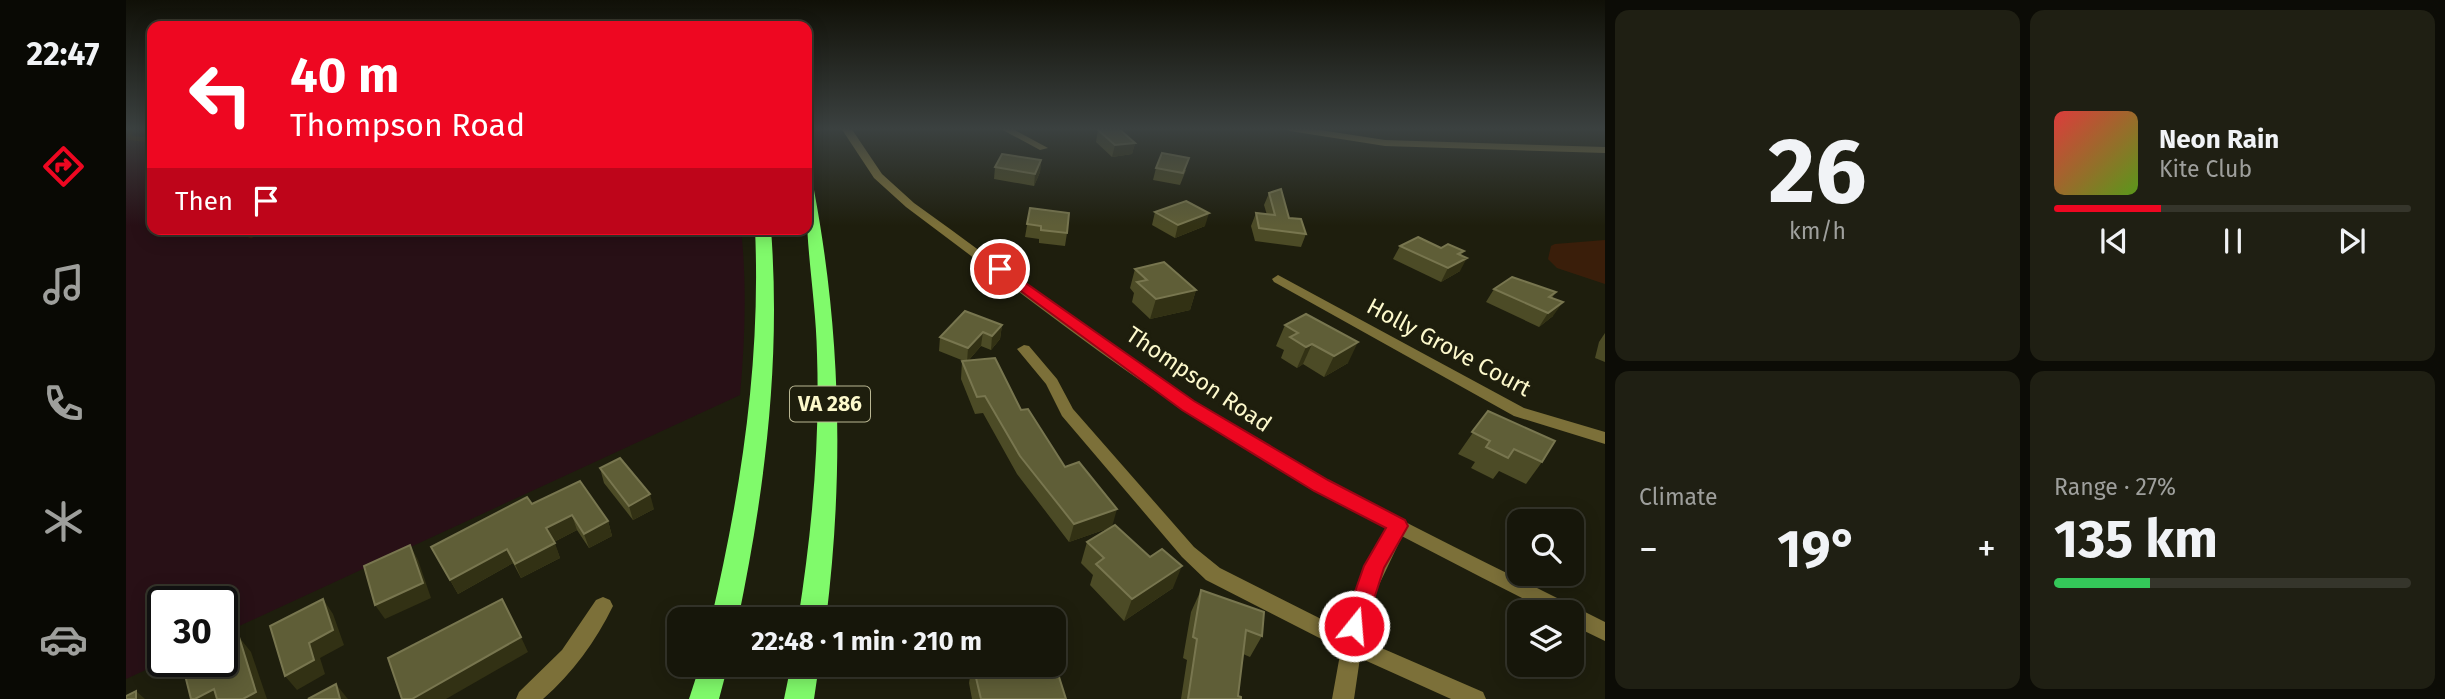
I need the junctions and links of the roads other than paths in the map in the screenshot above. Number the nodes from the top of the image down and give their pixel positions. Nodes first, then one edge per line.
1 (868, 161) edge
2 (812, 219) edge
3 (764, 235) edge
4 (1278, 279) dead end
5 (1024, 349) dead end
6 (1605, 438) edge
7 (1398, 526) junction
8 (1542, 600) edge
9 (603, 606) dead end
10 (727, 607) edge
11 (814, 607) edge
12 (1584, 622) edge
13 (1605, 632) edge
14 (1350, 644) junction
15 (710, 677) edge
16 (803, 677) edge
17 (527, 699) edge
18 (704, 699) edge
19 (799, 699) edge
20 (1343, 699) edge
21 (1475, 699) edge

1 - 7 street, Thompson Road
2 - 11 highway, VA 286
3 - 10 highway, VA 286
4 - 6 street, Holly Grove Court
5 - 14 street
7 - 8 street, Thompson Road
7 - 14 street
9 - 17 street
12 - 13 street, Thompson Road
14 - 20 street
14 - 21 street
15 - 18 highway
16 - 19 highway

